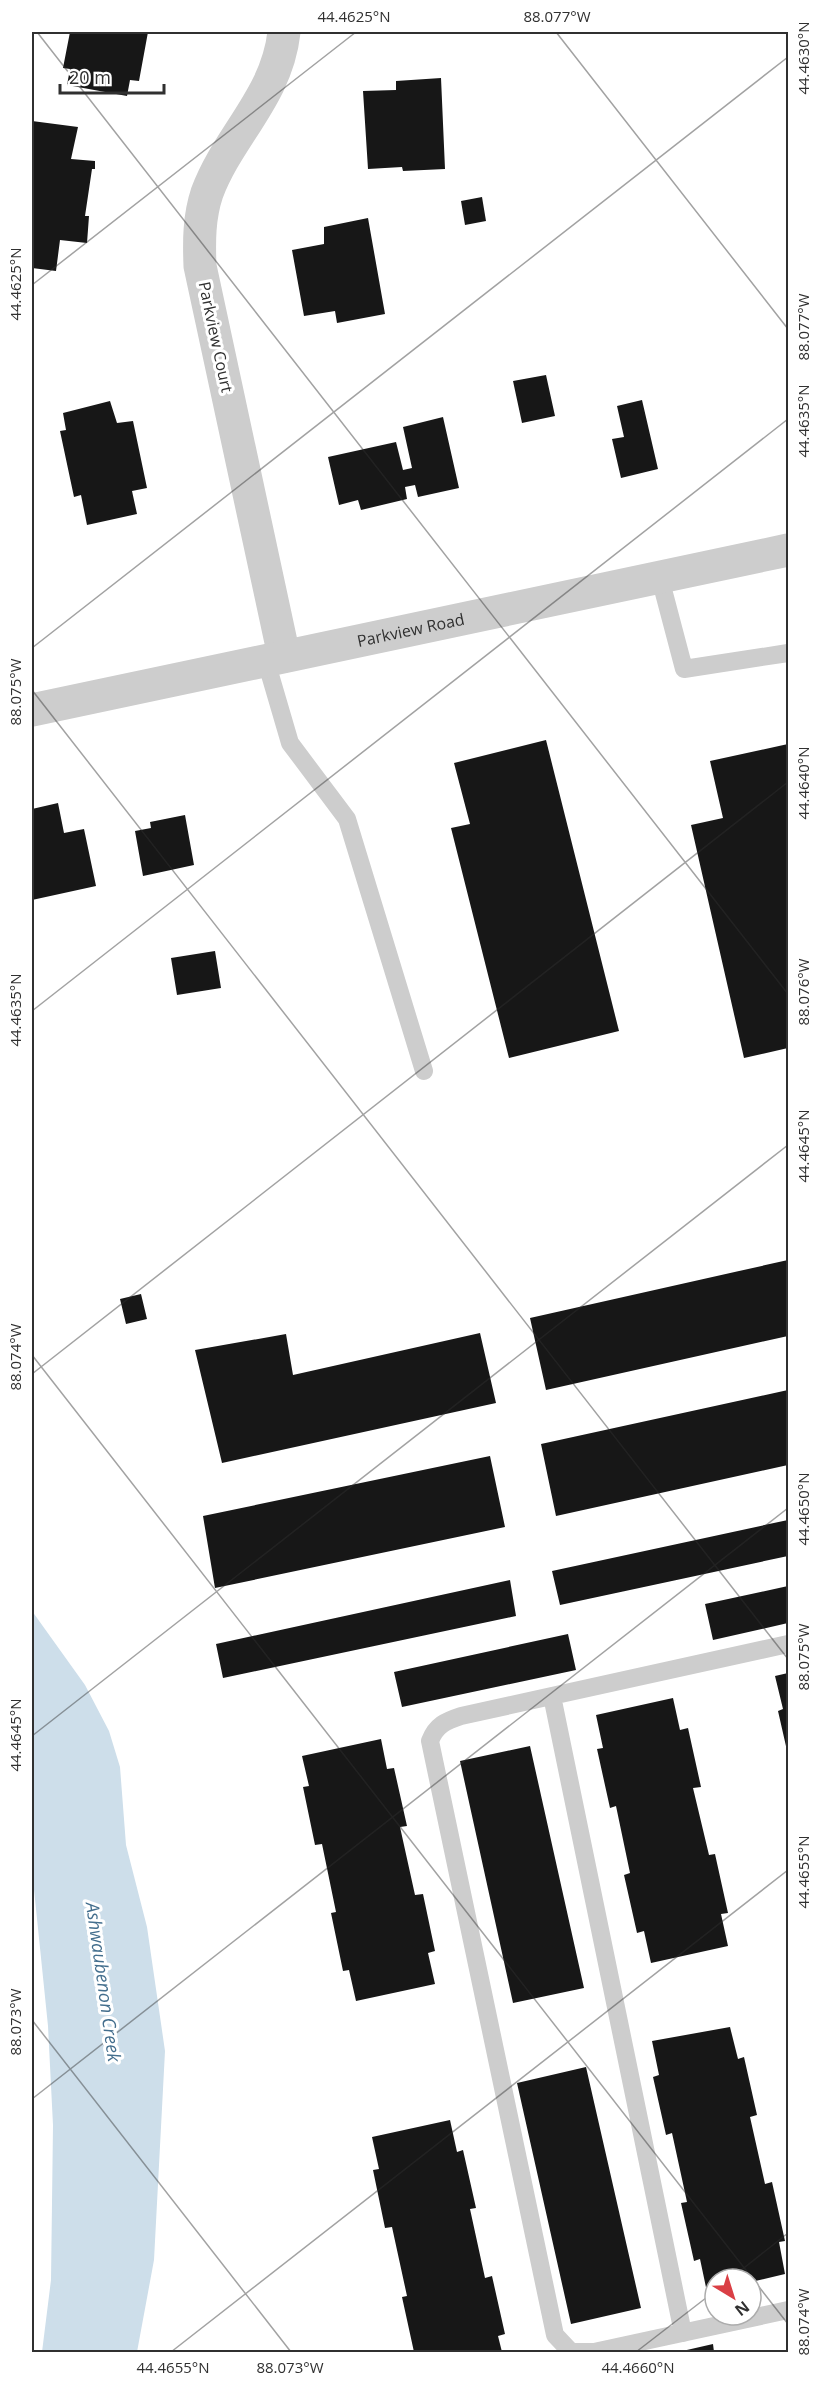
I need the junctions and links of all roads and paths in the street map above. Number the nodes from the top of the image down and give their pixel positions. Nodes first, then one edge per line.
1 (285, 32) edge
2 (789, 550) edge
3 (660, 578) junction
4 (789, 653) edge
5 (275, 659) junction
6 (32, 710) edge
7 (424, 1071) dead end
8 (789, 1644) edge
9 (552, 1696) junction
10 (789, 2310) edge
11 (683, 2333) junction

1 - 5 street, Parkview Court
2 - 3 street, Parkview Road
3 - 4 lane
3 - 5 street, Parkview Road
5 - 6 street, Parkview Road
5 - 7 lane
8 - 9 lane
9 - 11 lane
9 - 11 lane
10 - 11 lane

